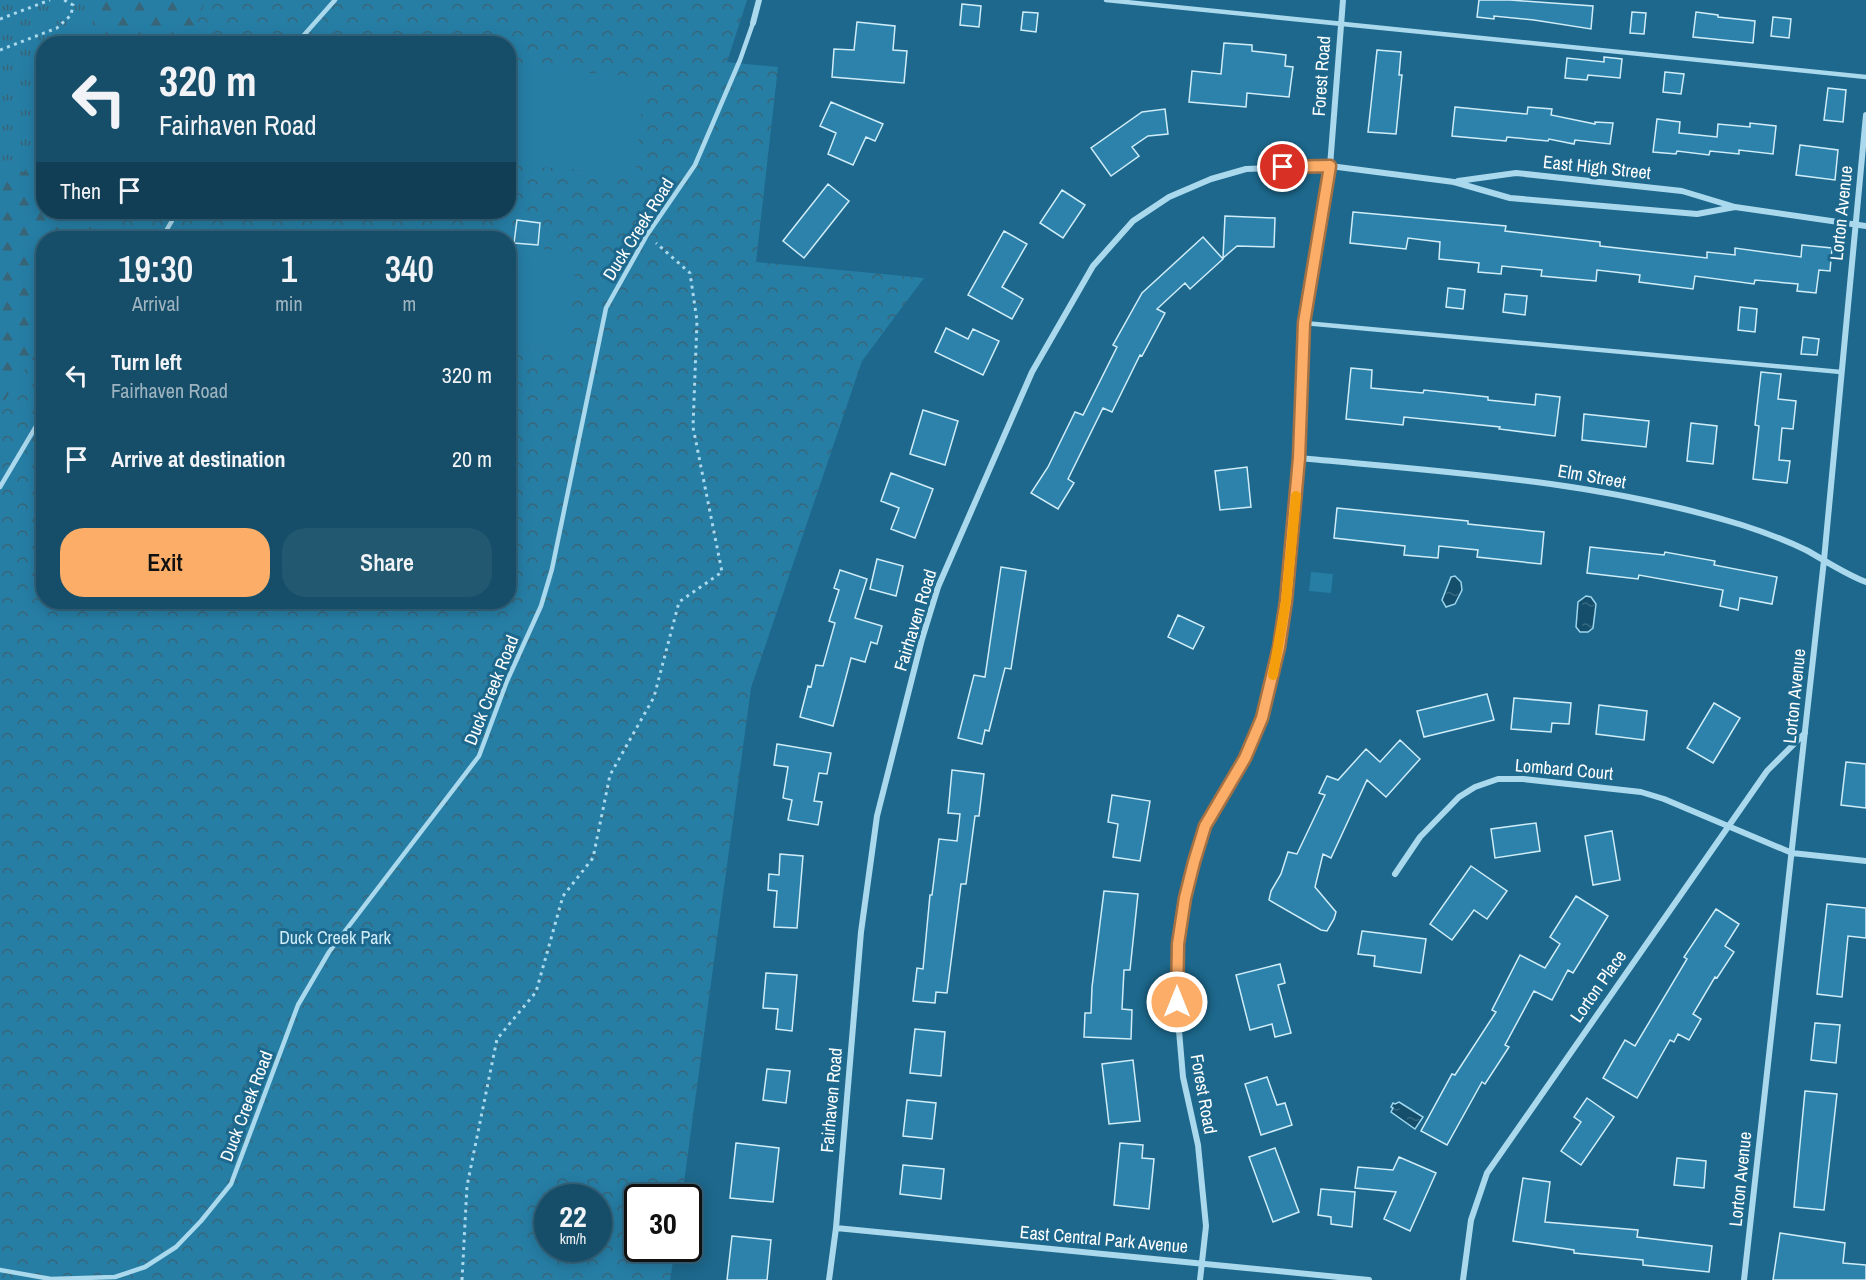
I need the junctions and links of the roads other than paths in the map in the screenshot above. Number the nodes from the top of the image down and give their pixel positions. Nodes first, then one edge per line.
1 (335, 0) edge
2 (759, 0) edge
3 (1106, 0) edge
4 (1343, 0) edge
5 (753, 23) joint
6 (1340, 25) junction
7 (303, 36) edge
8 (1866, 77) edge
9 (1866, 115) edge
10 (1330, 166) junction
11 (1454, 182) junction
12 (1735, 207) junction
13 (1855, 225) junction
14 (1866, 226) edge
15 (1304, 323) junction
16 (1841, 372) junction
17 (36, 426) edge
18 (1299, 458) junction
19 (0, 487) edge
20 (1824, 560) junction
21 (1866, 582) edge
22 (1805, 732) junction
23 (1728, 826) junction
24 (1792, 853) junction
25 (1866, 861) edge
26 (1395, 874) dead end
27 (836, 1228) junction
28 (1202, 1263) junction
29 (0, 1270) edge
30 (829, 1280) edge
31 (1200, 1280) edge
32 (1370, 1280) edge
33 (1463, 1280) edge
34 (1744, 1280) edge

1 - 7 lane
2 - 5 street
3 - 6 lane
4 - 6 street, Forest Road
5 - 29 lane, Duck Creek Road
6 - 8 lane
6 - 10 street, Forest Road
9 - 13 street, Lorton Avenue
10 - 11 street, East High Street
10 - 15 street, Forest Road
10 - 27 street, Fairhaven Road
11 - 12 street, East High Street
11 - 12 street, East High Street
12 - 13 street, East High Street
13 - 14 street, East High Street
13 - 16 street, Lorton Avenue
15 - 16 lane
15 - 18 street, Forest Road
16 - 20 street, Lorton Avenue
17 - 19 lane
18 - 20 street, Elm Street
18 - 28 street, Forest Road
20 - 21 street, Elm Street
20 - 22 street, Lorton Avenue
22 - 23 street, Lorton Place
22 - 24 street, Lorton Avenue
23 - 24 street, Lombard Court
23 - 26 street, Lombard Court
23 - 33 street, Lorton Place
24 - 25 street, Lombard Court
24 - 34 street, Lorton Avenue
27 - 28 street, East Central Park Avenue
27 - 30 street, Fairhaven Road
28 - 31 street, Forest Road
28 - 32 street, East Central Park Avenue

